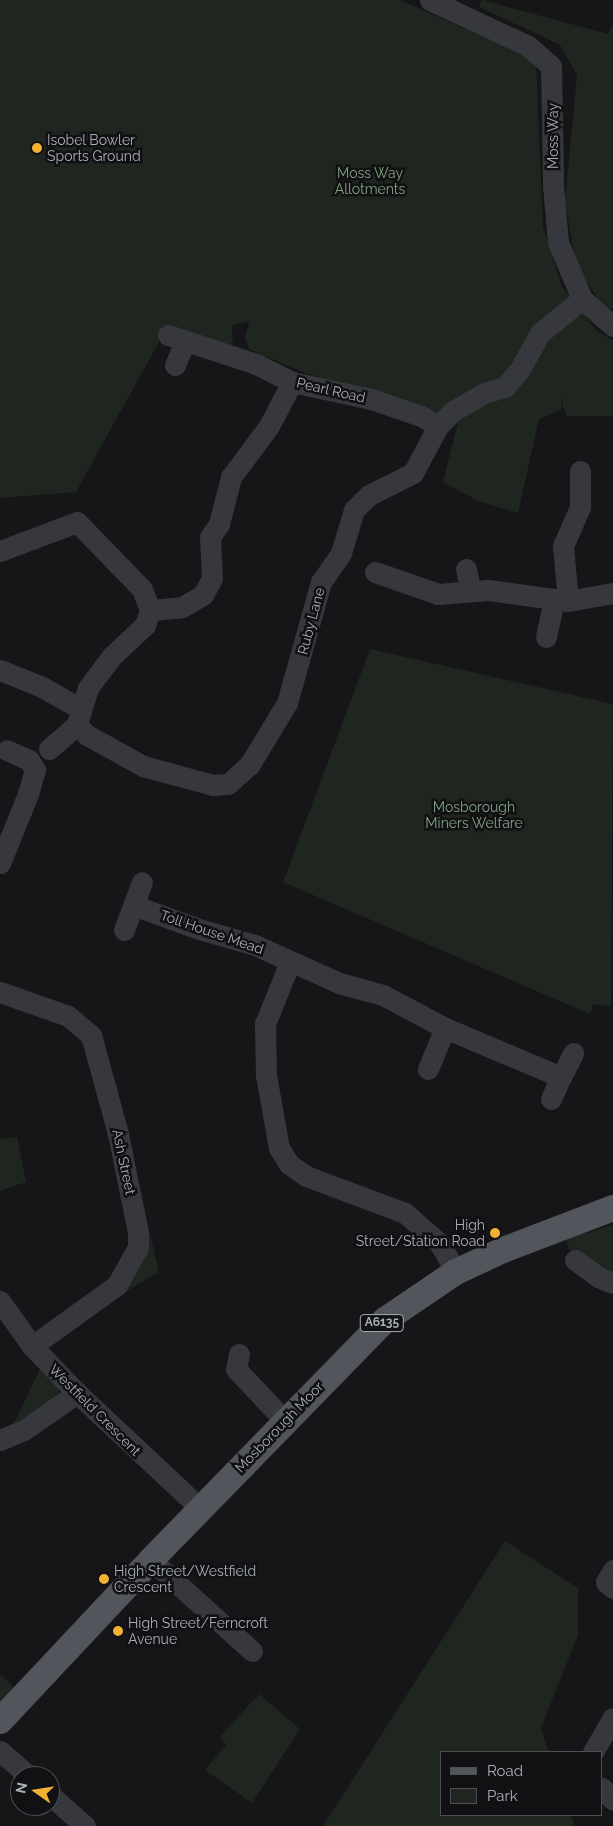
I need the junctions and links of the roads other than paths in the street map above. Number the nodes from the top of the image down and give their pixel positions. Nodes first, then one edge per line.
1 (430, 0) edge
2 (582, 299) junction
3 (613, 326) edge
4 (176, 365) dead end
5 (292, 382) junction
6 (438, 426) junction
7 (580, 471) dead end
8 (0, 551) edge
9 (466, 569) dead end
10 (388, 571) dead end
11 (470, 590) junction
12 (613, 594) edge
13 (561, 601) junction
14 (150, 610) junction
15 (546, 638) dead end
16 (0, 670) edge
17 (78, 716) junction
18 (7, 750) dead end
19 (41, 756) junction
20 (0, 863) edge
21 (142, 882) dead end
22 (134, 905) junction
23 (124, 930) dead end
24 (290, 962) junction
25 (0, 992) edge
26 (445, 1028) junction
27 (573, 1052) dead end
28 (428, 1069) dead end
29 (561, 1077) junction
30 (551, 1099) dead end
31 (613, 1208) edge
32 (575, 1260) dead end
33 (456, 1272) junction
34 (613, 1283) edge
35 (0, 1301) edge
36 (32, 1346) junction
37 (239, 1354) dead end
38 (77, 1393) junction
39 (285, 1421) junction
40 (0, 1440) edge
41 (201, 1509) junction
42 (151, 1560) junction
43 (613, 1570) edge
44 (613, 1588) edge
45 (252, 1651) dead end
46 (613, 1718) edge
47 (0, 1721) edge
48 (0, 1751) edge
49 (594, 1751) edge
50 (17, 1766) edge
51 (603, 1789) edge
52 (613, 1800) edge
53 (60, 1804) edge
54 (85, 1826) edge

1 - 2 street, Moss Way
2 - 3 street, Moss Way
2 - 6 street, Ruby Lane
4 - 5 street, Pearl Road
5 - 6 street, Pearl Road
5 - 14 street
6 - 17 street, Ruby Lane
7 - 13 street
8 - 14 street
9 - 11 street
10 - 11 street
11 - 13 street
12 - 13 street
13 - 15 street
14 - 17 street
16 - 17 street, Ruby Lane
17 - 19 street
18 - 19 street
19 - 20 street
21 - 22 street
22 - 23 street
22 - 24 street, Toll House Mead
24 - 26 street, Toll House Mead
24 - 33 street
25 - 36 street, Ash Street
26 - 28 street
26 - 29 street, Toll House Mead
27 - 29 street
29 - 30 street
31 - 33 main road, Mosborough Moor / A6135
32 - 34 street
33 - 39 main road, Mosborough Moor / A6135
35 - 36 street, Westfield Crescent
36 - 38 street, Westfield Crescent
37 - 39 street
38 - 40 street
38 - 41 street, Westfield Crescent
39 - 41 main road, Mosborough Moor / A6135
41 - 42 main road, Mosborough Moor / A6135
42 - 45 street
42 - 47 main road, Mosborough Moor / A6135
43 - 44 street
46 - 49 street
48 - 50 street
51 - 52 street
53 - 54 street

